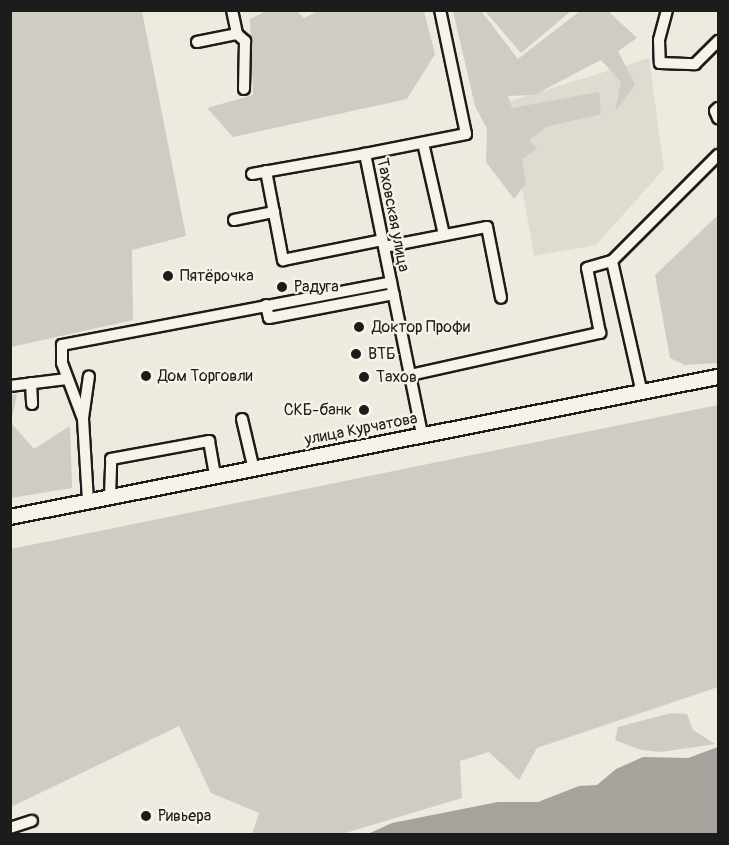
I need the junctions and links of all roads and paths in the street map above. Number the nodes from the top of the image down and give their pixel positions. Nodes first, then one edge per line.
1 (232, 10) edge
2 (440, 10) edge
3 (667, 10) edge
4 (237, 34) junction
5 (718, 41) edge
6 (196, 42) dead end
7 (244, 89) dead end
8 (718, 108) edge
9 (718, 118) edge
10 (423, 142) junction
11 (365, 154) junction
12 (718, 155) edge
13 (266, 171) junction
14 (252, 174) dead end
15 (274, 212) junction
16 (234, 220) dead end
17 (444, 235) junction
18 (383, 243) junction
19 (612, 261) junction
20 (391, 282) junction
21 (394, 294) junction
22 (501, 298) dead end
23 (266, 305) junction
24 (410, 375) junction
25 (89, 376) dead end
26 (718, 376) edge
27 (67, 379) junction
28 (31, 383) junction
29 (10, 386) edge
30 (641, 389) junction
31 (32, 404) dead end
32 (82, 419) junction
33 (242, 419) dead end
34 (422, 434) junction
35 (253, 466) junction
36 (215, 474) junction
37 (110, 496) junction
38 (88, 501) junction
39 (10, 517) edge
40 (32, 821) dead end
41 (10, 828) edge

1 - 4 street
2 - 10 street, Таховская улица
3 - 5 street
4 - 6 street
4 - 7 street
8 - 9 street
10 - 11 street, Таховская улица
10 - 17 street
11 - 13 street
11 - 18 street, Таховская улица
12 - 19 street
13 - 14 street
13 - 15 street
15 - 16 street
15 - 18 street
17 - 18 street
17 - 22 street
18 - 20 street, Таховская улица
19 - 24 street
19 - 30 street
20 - 21 street, Таховская улица
20 - 23 street
21 - 23 street
21 - 24 street, Таховская улица
23 - 27 street
24 - 34 street, Таховская улица
25 - 32 street
26 - 30 main road, улица Курчатова
27 - 28 street
27 - 32 street
28 - 29 street
28 - 31 street
30 - 34 main road, улица Курчатова
32 - 38 street
33 - 35 street
34 - 35 main road, улица Курчатова
35 - 36 main road, улица Курчатова
36 - 37 main road, улица Курчатова
36 - 37 street
37 - 38 main road, улица Курчатова
38 - 39 main road, улица Курчатова
40 - 41 street

